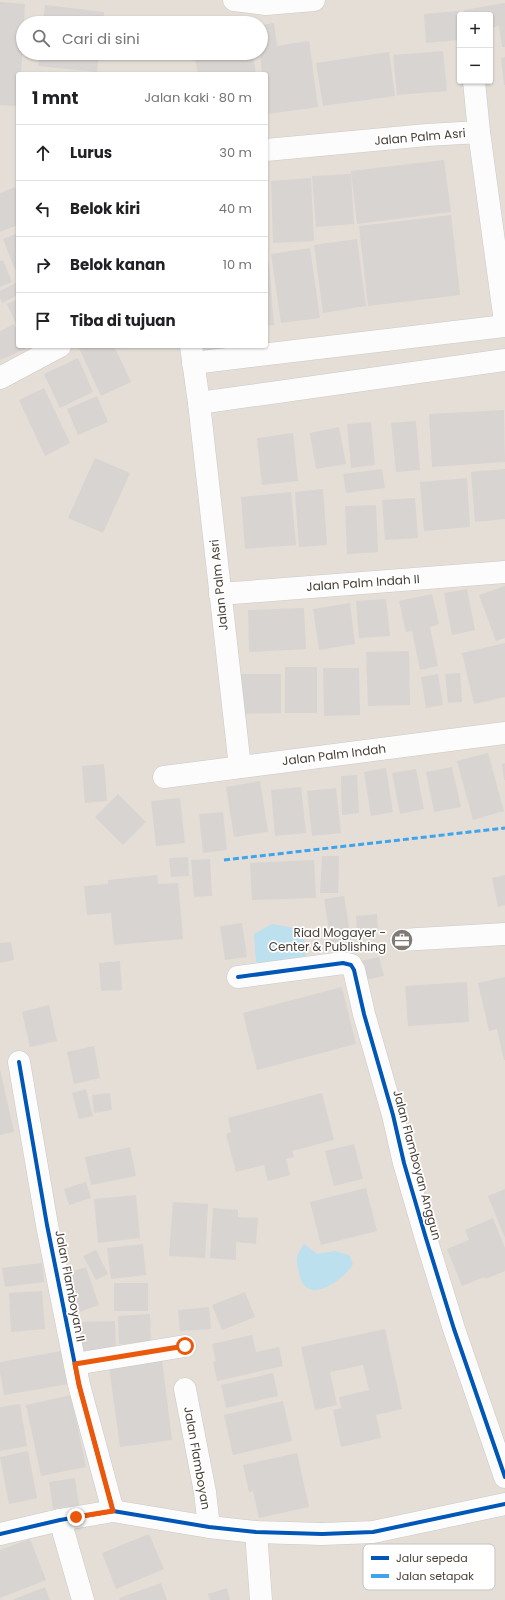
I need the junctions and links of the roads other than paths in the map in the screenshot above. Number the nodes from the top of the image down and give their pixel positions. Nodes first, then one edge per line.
1 (234, 0) edge
2 (314, 0) edge
3 (474, 84) edge
4 (478, 132) junction
5 (268, 150) edge
6 (505, 322) edge
7 (505, 326) edge
8 (268, 347) edge
9 (56, 348) edge
10 (259, 348) edge
11 (192, 354) edge
12 (505, 360) edge
13 (0, 378) edge
14 (199, 403) junction
15 (505, 572) edge
16 (220, 594) junction
17 (505, 733) edge
18 (240, 767) junction
19 (164, 777) dead end
20 (505, 934) edge
21 (401, 940) dead end
22 (238, 977) dead end
23 (19, 1062) dead end
24 (185, 1346) dead end
25 (75, 1364) junction
26 (184, 1388) dead end
27 (505, 1477) edge
28 (505, 1504) edge
29 (113, 1511) junction
30 (60, 1520) junction
31 (210, 1527) junction
32 (256, 1532) junction
33 (0, 1534) edge
34 (82, 1600) edge
35 (261, 1600) edge

1 - 2 street
3 - 4 street
4 - 5 street, Jalan Palm Asri
4 - 6 street, Jalan Palm Asri
7 - 8 street, Jalan Palm Asri
9 - 13 street
10 - 11 street, Jalan Palm Asri
11 - 14 street, Jalan Palm Asri
12 - 14 street
14 - 16 street, Jalan Palm Asri
15 - 16 street, Jalan Palm Indah II
16 - 18 street, Jalan Palm Asri
17 - 18 street, Jalan Palm Indah
18 - 19 street, Jalan Palm Indah
20 - 21 street
22 - 27 street, Jalan Flamboyan Anggun
23 - 25 street, Jalan Flamboyan II
24 - 25 street
25 - 29 street, Jalan Flamboyan II
26 - 31 street, Jalan Flamboyan
28 - 32 street
29 - 30 street
29 - 31 street
30 - 33 street
30 - 34 street
31 - 32 street
32 - 35 street

